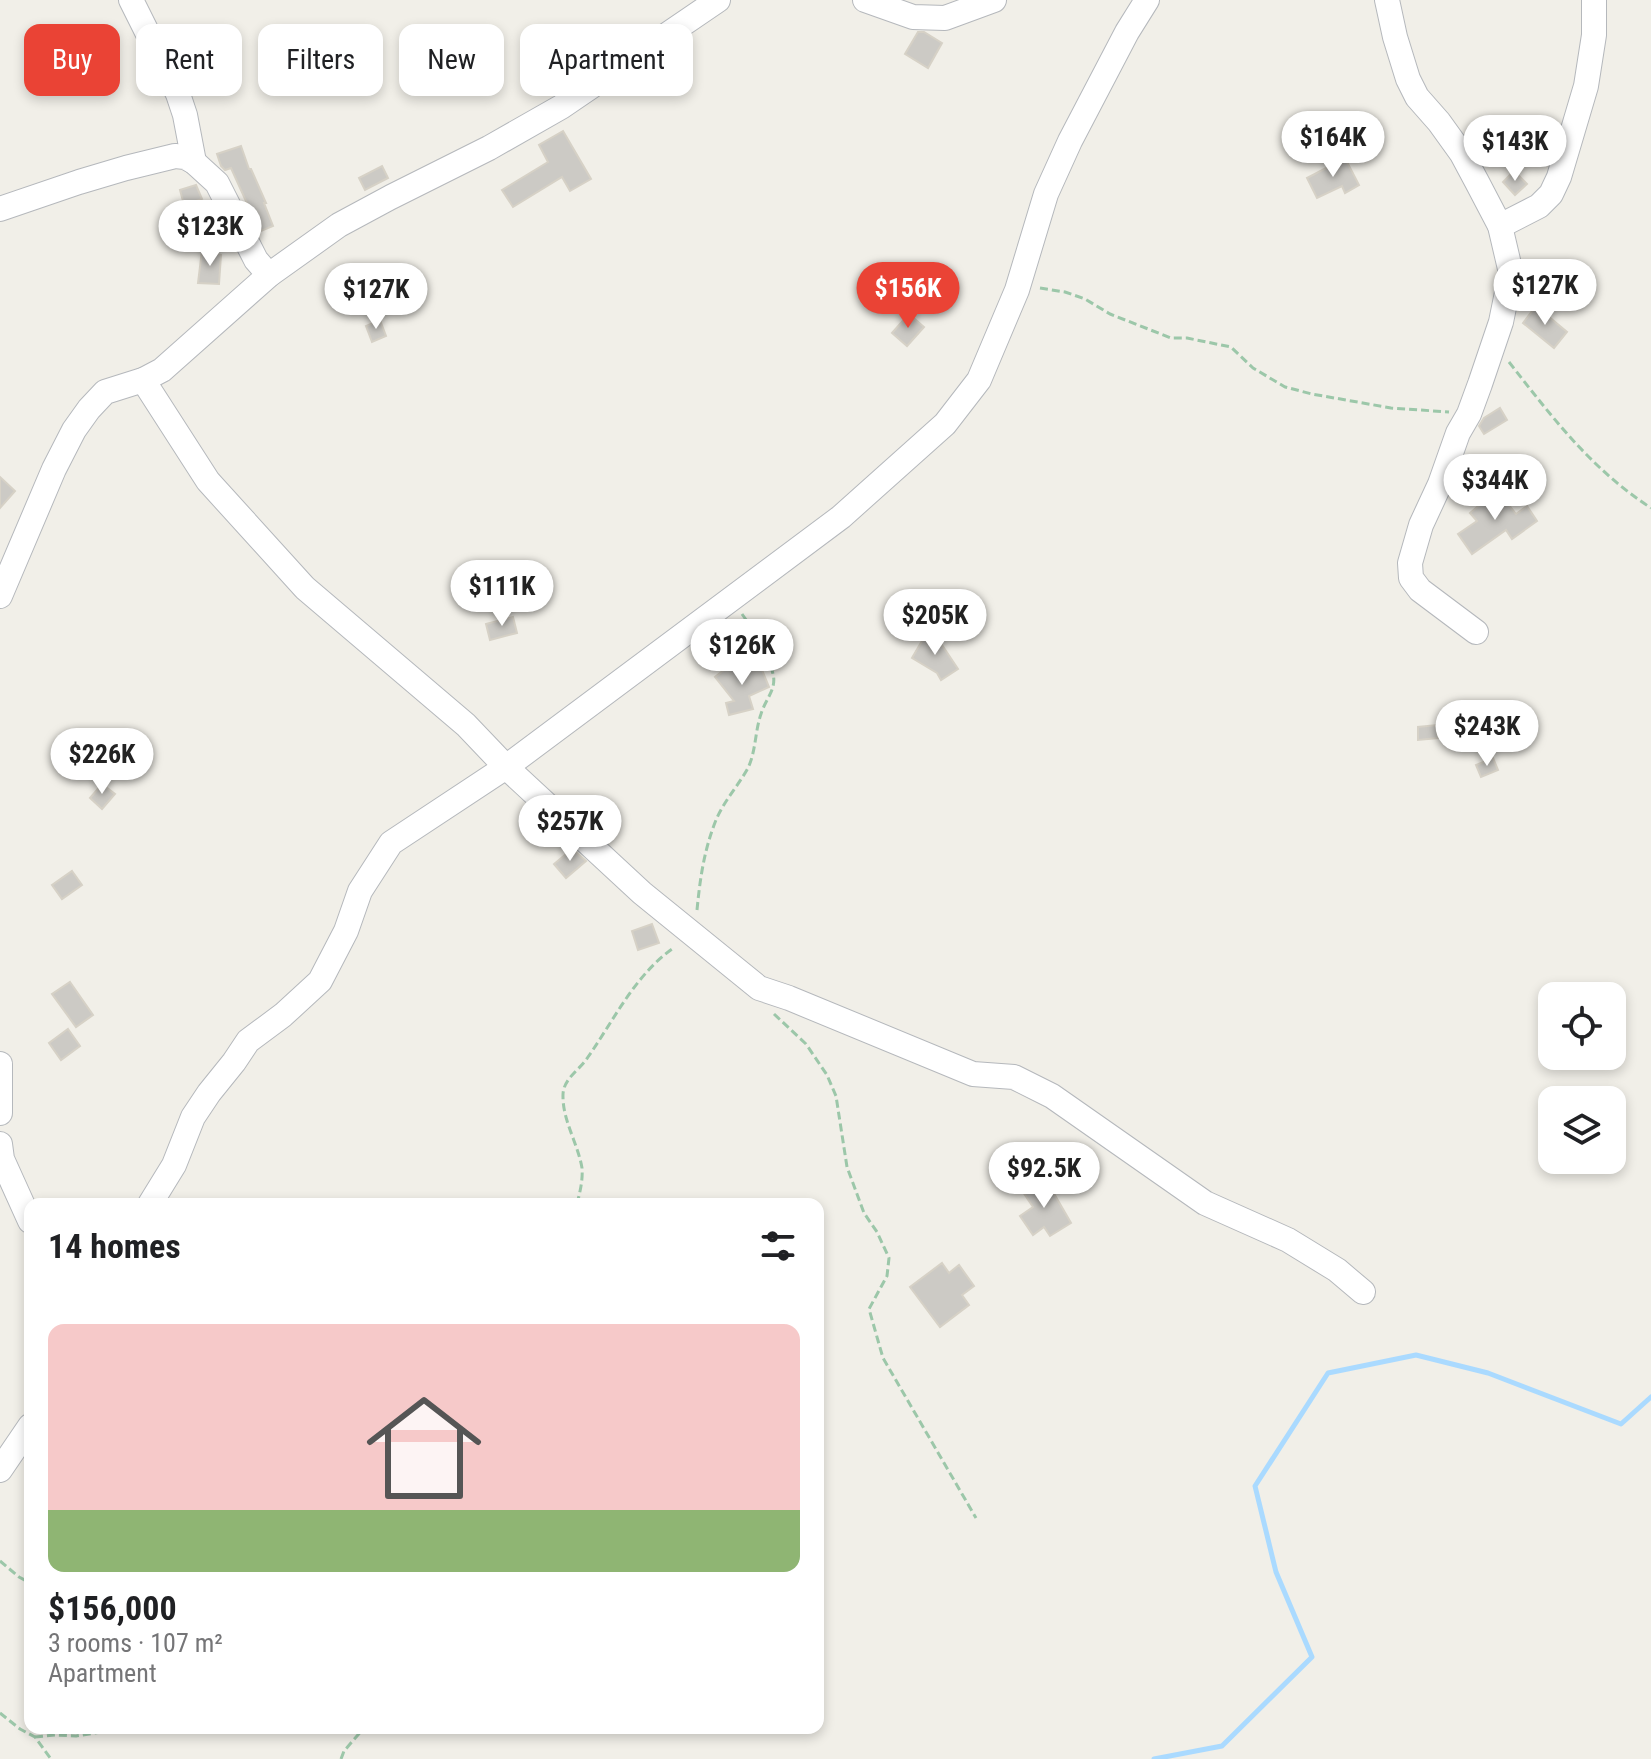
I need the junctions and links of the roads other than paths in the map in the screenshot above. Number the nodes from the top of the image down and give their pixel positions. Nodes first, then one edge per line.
1 (131, 0) edge
2 (718, 0) edge
3 (865, 0) edge
4 (994, 0) edge
5 (1147, 0) edge
6 (1387, 0) edge
7 (1594, 0) edge
8 (194, 162) junction
9 (0, 209) edge
10 (1500, 226) junction
11 (269, 275) junction
12 (143, 380) junction
13 (0, 596) edge
14 (1476, 632) dead end
15 (506, 767) junction
16 (0, 1064) edge
17 (0, 1113) edge
18 (0, 1144) edge
19 (154, 1198) edge
20 (24, 1208) edge
21 (1363, 1292) dead end
22 (24, 1435) edge
23 (0, 1470) edge

1 - 8 street
2 - 11 street
3 - 4 street
5 - 15 street
6 - 10 street
7 - 10 street
8 - 9 street
8 - 11 street
10 - 14 street
11 - 12 street
12 - 13 street
12 - 15 street
15 - 19 street
15 - 21 street
16 - 17 street
18 - 20 street
22 - 23 street

